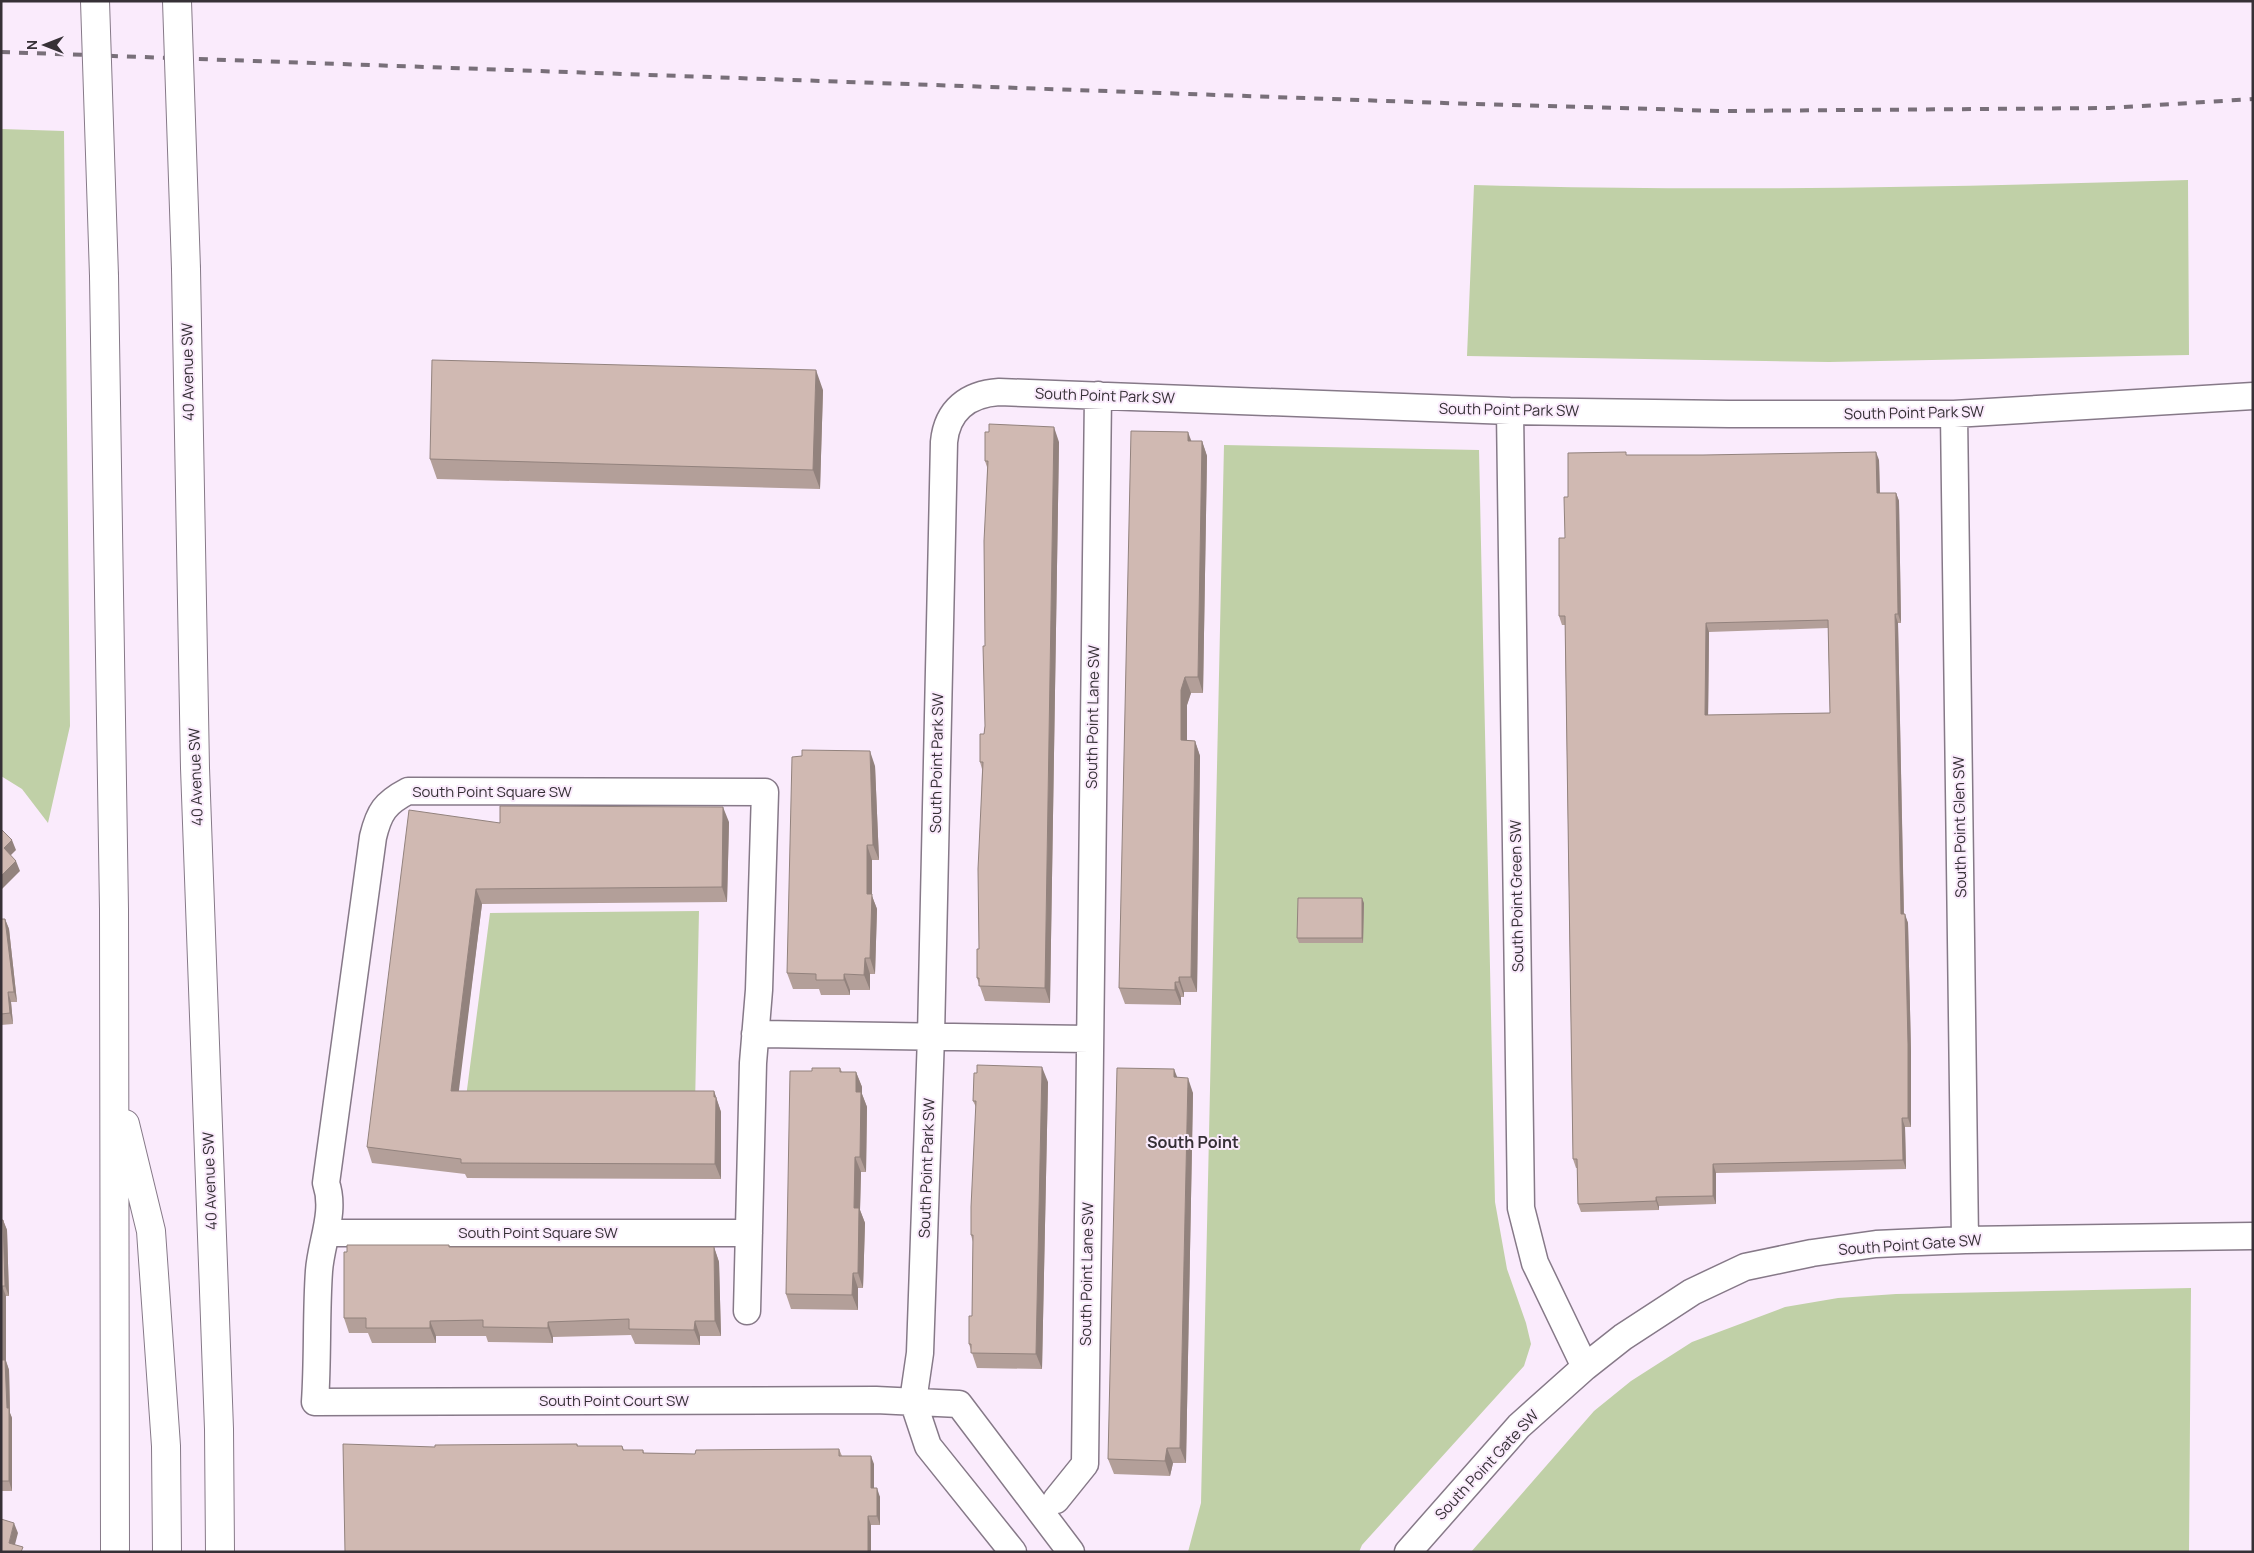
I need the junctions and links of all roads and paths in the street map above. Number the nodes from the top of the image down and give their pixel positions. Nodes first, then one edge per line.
1 (95, 1) edge
2 (177, 1) edge
3 (1098, 395) junction
4 (2253, 396) edge
5 (1510, 411) junction
6 (1954, 414) junction
7 (755, 1034) junction
8 (931, 1036) junction
9 (1089, 1038) junction
10 (114, 1081) junction
11 (327, 1232) junction
12 (749, 1233) junction
13 (2253, 1236) edge
14 (1965, 1240) junction
15 (747, 1311) dead end
16 (1585, 1367) junction
17 (914, 1401) junction
18 (315, 1402) joint
19 (116, 1436) junction
20 (1056, 1500) dead end
21 (99, 1552) edge
22 (115, 1552) edge
23 (167, 1552) edge
24 (220, 1552) edge
25 (1012, 1552) edge
26 (1072, 1552) edge
27 (1408, 1552) edge

1 - 10 main road, bridge
2 - 24 main road, 40 Avenue SW, bridge
3 - 5 street, South Point Park SW
3 - 8 street, South Point Park SW
3 - 9 street, South Point Lane SW
4 - 6 street, South Point Park SW
5 - 6 street, South Point Park SW
5 - 16 street, South Point Green SW
6 - 14 street, South Point Glen SW
7 - 8 street
7 - 11 street, South Point Square SW
7 - 12 street, South Point Square SW
8 - 9 street
8 - 17 street, South Point Park SW
9 - 20 street, South Point Lane SW
10 - 19 main road
10 - 23 main road
11 - 12 street, South Point Square SW
11 - 18 street, South Point Square SW
12 - 15 street, South Point Square SW
13 - 14 street, South Point Gate SW
14 - 16 street, South Point Gate SW
16 - 27 street, South Point Gate SW
17 - 18 street, South Point Court SW
17 - 25 street, South Point Park SW
17 - 26 street
19 - 21 main road
19 - 22 main road

